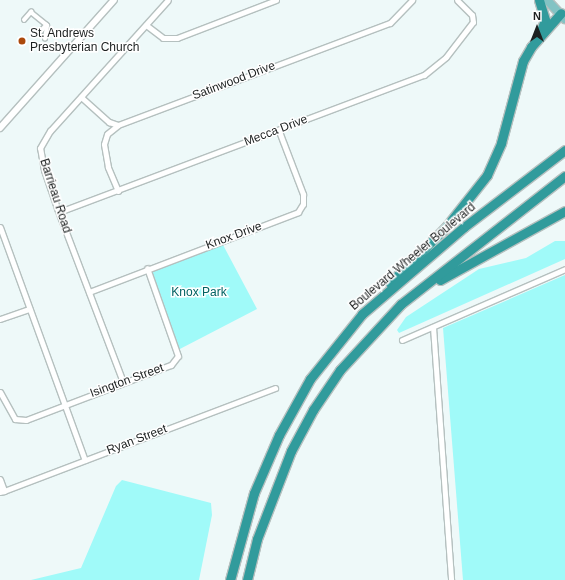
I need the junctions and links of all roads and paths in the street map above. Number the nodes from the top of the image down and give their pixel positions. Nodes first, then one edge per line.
1 (114, 0) edge
2 (168, 0) edge
3 (276, 0) edge
4 (412, 0) edge
5 (457, 0) edge
6 (539, 0) edge
7 (547, 0) edge
8 (564, 14) edge
9 (24, 20) dead end
10 (146, 24) junction
11 (47, 25) junction
12 (41, 32) dead end
13 (45, 38) dead end
14 (537, 40) junction
15 (81, 97) junction
16 (118, 125) junction
17 (0, 128) edge
18 (279, 131) junction
19 (565, 150) edge
20 (565, 176) edge
21 (118, 190) junction
22 (565, 211) edge
23 (59, 212) junction
24 (0, 227) edge
25 (2, 240) edge
26 (147, 268) junction
27 (565, 269) edge
28 (89, 292) junction
29 (29, 309) junction
30 (362, 314) junction
31 (0, 319) edge
32 (384, 319) junction
33 (433, 327) junction
34 (402, 340) dead end
35 (123, 382) junction
36 (275, 388) dead end
37 (0, 392) edge
38 (65, 405) junction
39 (85, 460) junction
40 (0, 480) edge
41 (2, 491) edge
42 (230, 580) edge
43 (247, 580) edge
44 (451, 580) edge

1 - 17 street
2 - 10 street, Barrieau Road
3 - 10 street
4 - 16 street, Satinwood Drive
5 - 18 street, Mecca Drive
6 - 14 highway
7 - 8 main road
8 - 14 highway
9 - 11 street
10 - 15 street, Barrieau Road
11 - 12 street
11 - 13 street
14 - 30 highway
15 - 16 street
15 - 23 street, Barrieau Road
16 - 21 street, Satinwood Drive
18 - 21 street, Mecca Drive
18 - 26 street, Knox Drive
19 - 30 highway, Boulevard Wheeler Boulevard
20 - 32 highway
21 - 23 street, Mecca Drive
22 - 32 highway
23 - 28 street, Barrieau Road
24 - 25 street
25 - 29 street
26 - 28 street, Knox Drive
26 - 35 street, Isington Street
27 - 33 street
28 - 35 street, Barrieau Road
29 - 31 street
29 - 38 street
30 - 42 highway, Boulevard Wheeler Boulevard
32 - 43 highway
33 - 34 street
33 - 44 street
35 - 38 street, Isington Street
36 - 39 street, Ryan Street
37 - 38 street, Isington Street
38 - 39 street
39 - 41 street, Ryan Street
40 - 41 street

